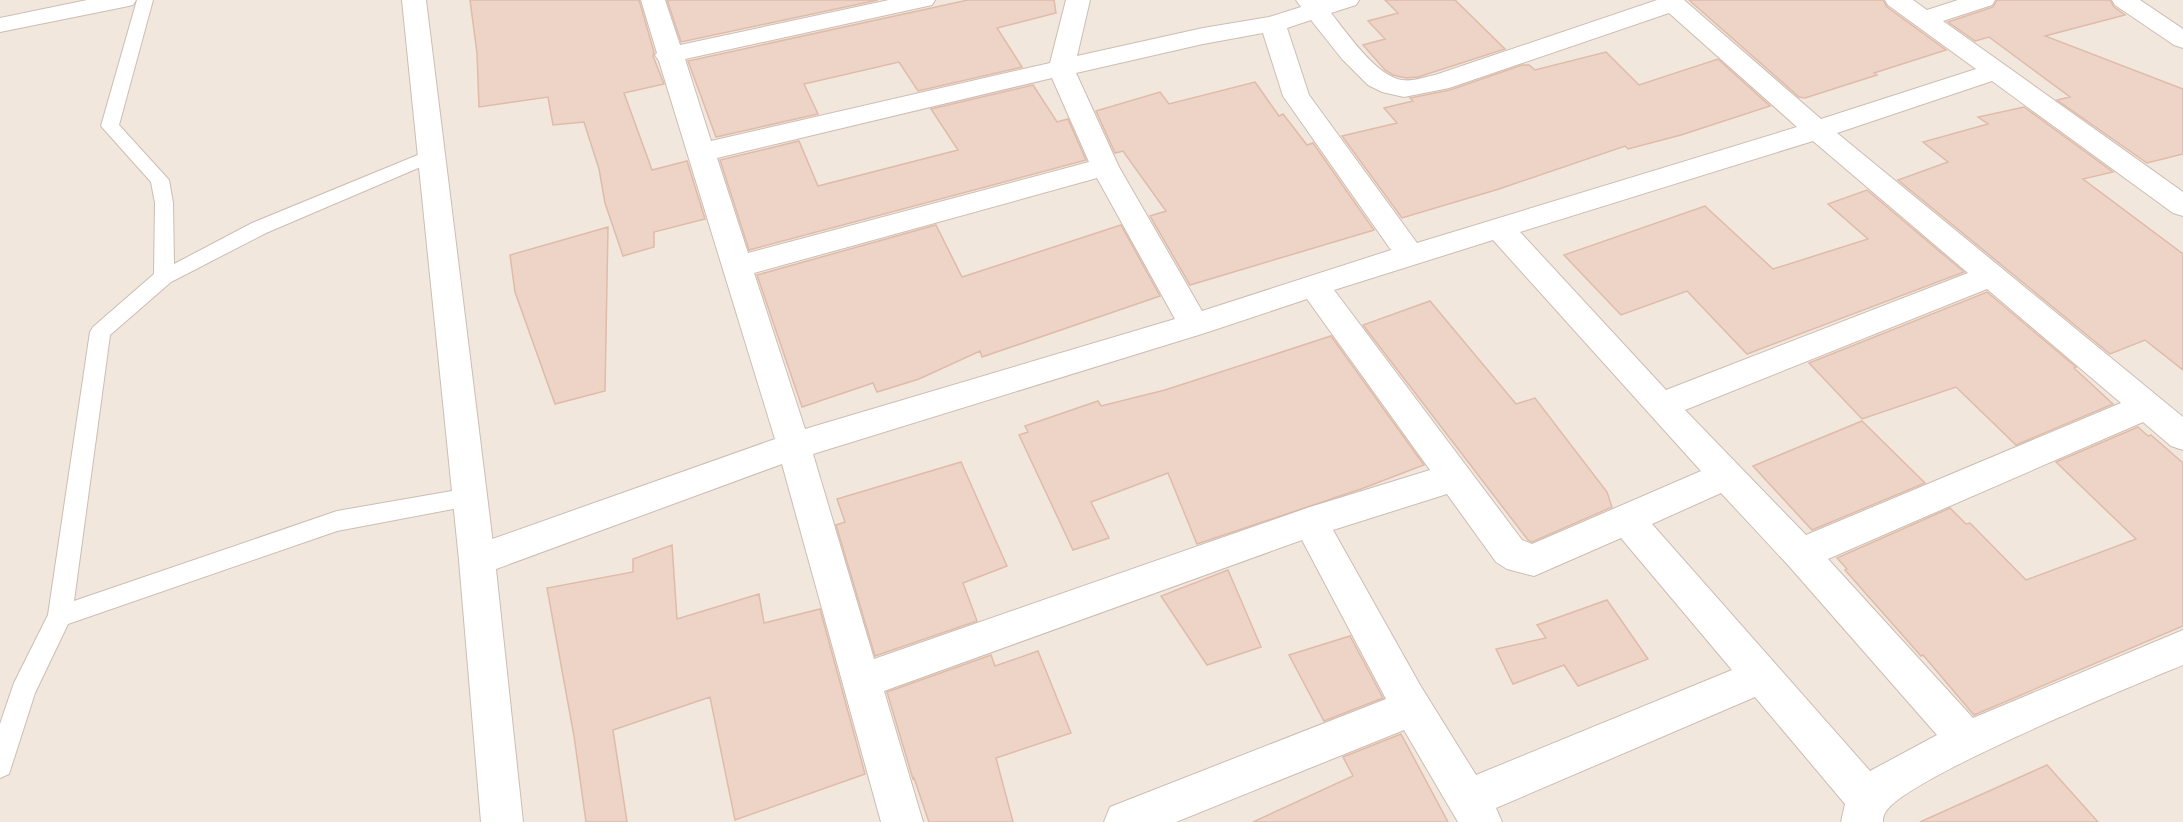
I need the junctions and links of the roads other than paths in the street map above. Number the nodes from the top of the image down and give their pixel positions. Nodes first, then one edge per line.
1 (124, 0) edge
2 (144, 0) edge
3 (414, 0) edge
4 (653, 0) edge
5 (923, 0) edge
6 (1078, 0) edge
7 (1347, 0) edge
8 (1897, 0) edge
9 (1983, 0) edge
10 (2124, 0) edge
11 (1671, 2) edge
12 (1312, 4) edge
13 (1924, 19) junction
14 (1273, 24) junction
15 (0, 25) edge
16 (2183, 39) edge
17 (668, 55) junction
18 (1061, 68) junction
19 (1997, 71) junction
20 (1817, 130) junction
21 (700, 153) junction
22 (431, 156) junction
23 (1106, 167) junction
24 (2183, 206) edge
25 (1499, 228) junction
26 (1410, 255) junction
27 (737, 267) junction
28 (1991, 276) junction
29 (164, 277) junction
30 (1314, 285) junction
31 (1194, 325) junction
32 (1660, 406) junction
33 (2147, 406) junction
34 (2183, 436) edge
35 (794, 446) junction
36 (1726, 475) junction
37 (1455, 477) junction
38 (469, 497) junction
39 (1626, 519) junction
40 (1310, 522) junction
41 (1801, 554) junction
42 (477, 560) junction
43 (60, 616) junction
44 (2183, 646) edge
45 (1761, 675) junction
46 (862, 681) junction
47 (1412, 708) junction
48 (1968, 741) junction
49 (0, 765) edge
50 (1865, 810) edge
51 (1474, 811) edge
52 (502, 822) edge
53 (902, 822) edge
54 (1125, 822) edge

1 - 15 street
2 - 29 lane
3 - 22 street
4 - 17 street
5 - 17 street
6 - 18 street
7 - 12 street
8 - 13 street
9 - 13 street
10 - 16 street
11 - 12 street
11 - 20 street
12 - 14 street
13 - 19 street
14 - 18 street
14 - 26 street
17 - 21 street
18 - 21 street
18 - 23 street
19 - 20 street
19 - 24 street
20 - 25 street
20 - 28 street
21 - 27 street
22 - 29 lane
22 - 38 street
23 - 27 street
23 - 31 street
25 - 26 street
25 - 32 street
26 - 30 street
27 - 35 street
28 - 32 street
28 - 33 street
29 - 43 lane
30 - 31 street
30 - 37 street
31 - 35 street
32 - 36 street
33 - 34 street
33 - 41 street
35 - 42 street
35 - 46 street
36 - 39 street
36 - 41 street
37 - 39 street
37 - 40 street
38 - 42 street
38 - 43 lane
39 - 45 street
40 - 46 street
40 - 47 street
41 - 48 street
42 - 52 street
43 - 49 lane
44 - 48 street
45 - 50 street
45 - 51 street
46 - 53 street
47 - 51 street
47 - 54 street
48 - 50 street

